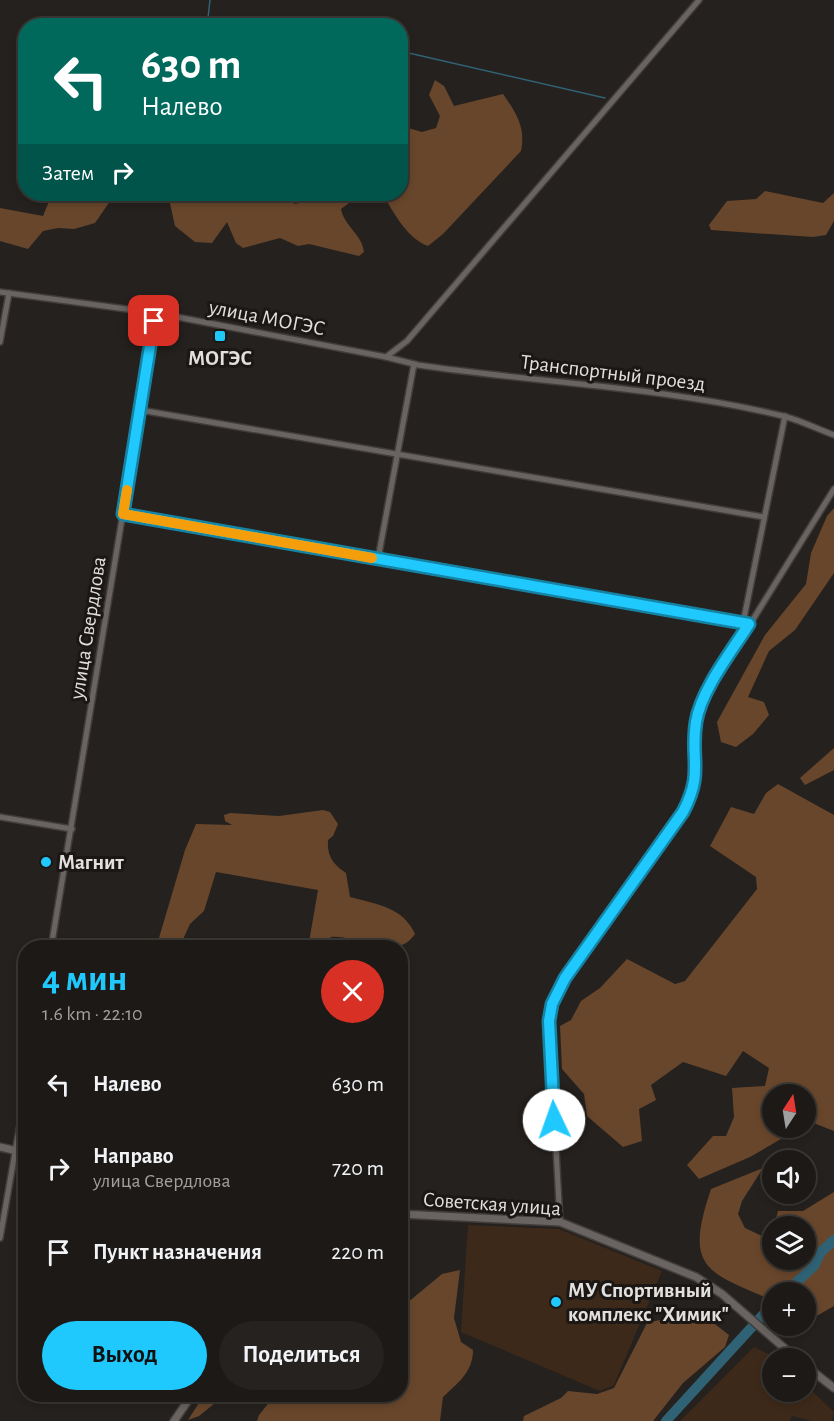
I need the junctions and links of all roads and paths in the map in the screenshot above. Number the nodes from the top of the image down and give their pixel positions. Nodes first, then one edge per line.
1 (699, 0) edge
2 (0, 291) edge
3 (9, 293) junction
4 (156, 314) junction
5 (0, 342) edge
6 (386, 357) junction
7 (414, 364) junction
8 (140, 410) junction
9 (785, 416) junction
10 (834, 435) edge
11 (397, 454) junction
12 (834, 489) edge
13 (123, 514) junction
14 (764, 517) junction
15 (378, 559) junction
16 (746, 623) junction
17 (0, 817) edge
18 (72, 829) junction
19 (52, 940) edge
20 (18, 1131) edge
21 (0, 1147) edge
22 (14, 1151) junction
23 (18, 1152) edge
24 (408, 1214) edge
25 (560, 1222) junction
26 (0, 1238) edge
27 (784, 1348) edge
28 (816, 1374) edge
29 (834, 1388) edge
30 (187, 1402) edge
31 (174, 1421) edge

1 - 6 street
2 - 3 street, улица МОГЭС
3 - 4 street, улица МОГЭС
3 - 5 street
4 - 6 street, улица МОГЭС
4 - 8 street, улица Свердлова
6 - 7 street, Транспортный проезд
7 - 9 street, Транспортный проезд
7 - 11 street
8 - 11 street
8 - 13 street, улица Свердлова
9 - 10 street, Транспортный проезд
9 - 14 street
11 - 14 street
11 - 15 street
12 - 16 street
13 - 15 street
13 - 18 street, улица Свердлова
14 - 16 street
15 - 16 street
16 - 25 street
17 - 18 street
18 - 19 street, улица Свердлова
20 - 22 street
21 - 22 street
22 - 23 street
22 - 26 street
24 - 25 street, Советская улица
25 - 27 street, Советская улица
28 - 29 street
30 - 31 street

